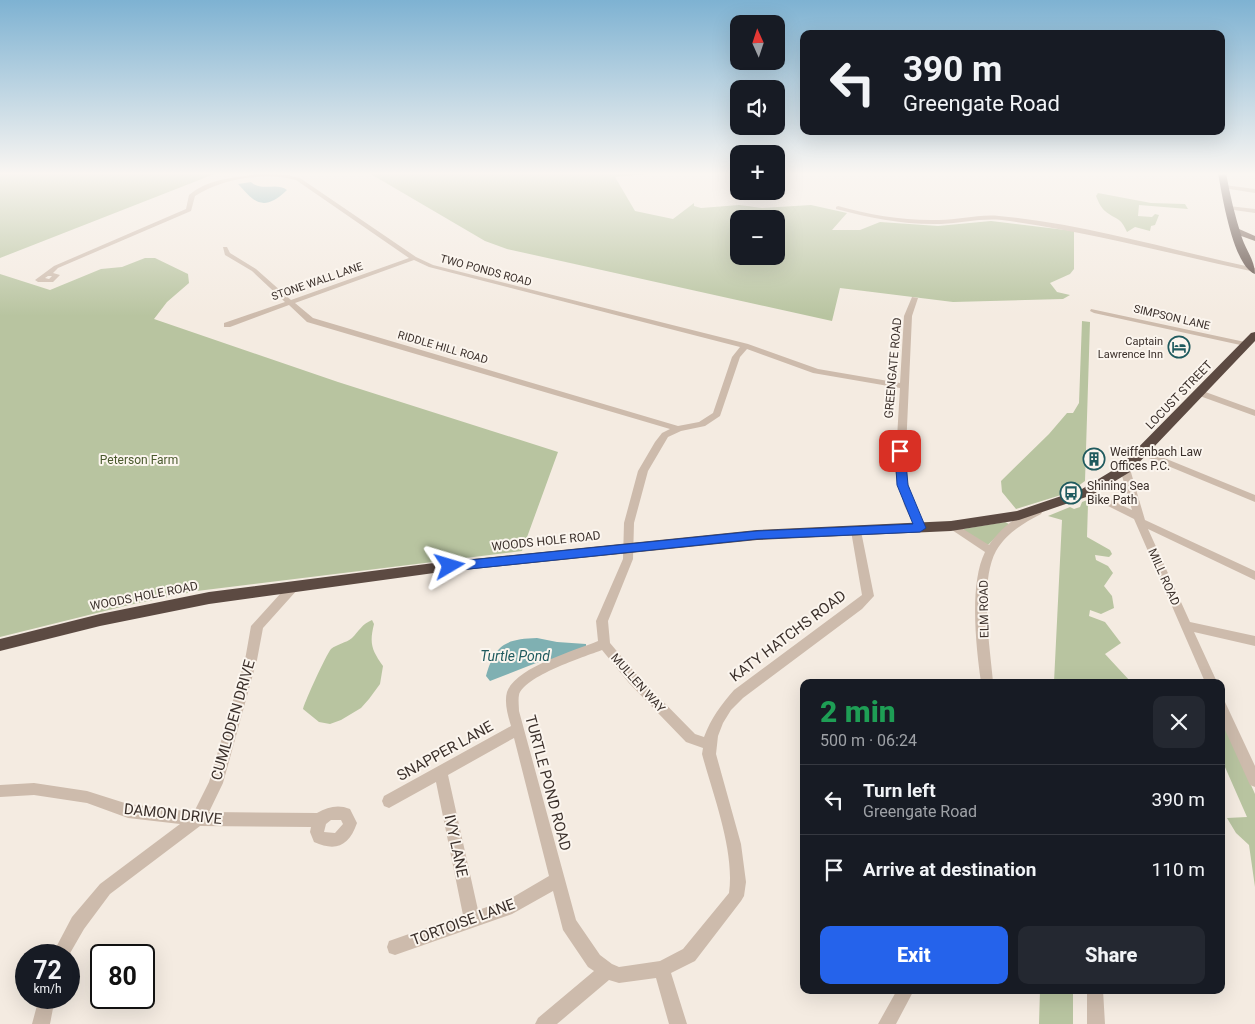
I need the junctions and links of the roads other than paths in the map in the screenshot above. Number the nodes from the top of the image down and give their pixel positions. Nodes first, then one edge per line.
1 (164, 221) edge
2 (359, 221) edge
3 (905, 221) edge
4 (958, 221) edge
5 (1017, 221) edge
6 (1233, 221) edge
7 (1236, 232) junction
8 (1255, 240) edge
9 (225, 248) dead end
10 (414, 258) junction
11 (1255, 270) edge
12 (49, 273) dead end
13 (914, 298) dead end
14 (290, 302) junction
15 (1094, 311) dead end
16 (227, 325) dead end
17 (1255, 335) edge
18 (1245, 344) junction
19 (745, 346) junction
20 (903, 386) junction
21 (1200, 393) junction
22 (1255, 413) edge
23 (678, 430) junction
24 (1142, 452) junction
25 (1125, 470) junction
26 (1087, 492) junction
27 (1068, 499) joint
28 (1255, 499) edge
29 (1048, 507) junction
30 (1138, 519) junction
31 (951, 526) junction
32 (920, 528) junction
33 (856, 531) junction
34 (630, 548) junction
35 (991, 551) junction
36 (1255, 576) edge
37 (294, 586) junction
38 (1185, 625) junction
39 (1255, 641) edge
40 (604, 644) junction
41 (0, 645) edge
42 (987, 679) edge
43 (1210, 679) edge
44 (1225, 715) edge
45 (516, 730) junction
46 (709, 744) junction
47 (441, 772) junction
48 (1255, 781) edge
49 (0, 791) edge
50 (389, 801) dead end
51 (198, 819) junction
52 (319, 820) dead end
53 (557, 880) junction
54 (472, 920) junction
55 (66, 944) edge
56 (395, 947) dead end
57 (662, 969) junction
58 (607, 971) junction
59 (904, 994) edge
60 (1095, 994) edge
61 (44, 1009) edge
62 (41, 1024) edge
63 (544, 1024) edge
64 (678, 1024) edge
65 (887, 1024) edge
66 (1096, 1024) edge

1 - 12 street, TWO PONDS ROAD
2 - 10 street, TWO PONDS ROAD
3 - 4 street
5 - 11 street
6 - 7 highway
7 - 8 main road
7 - 11 highway
9 - 14 street, RIDDLE HILL ROAD
10 - 14 street, STONE WALL LANE
10 - 19 street, TWO PONDS ROAD
13 - 20 street, GREENGATE ROAD
14 - 16 street, STONE WALL LANE
14 - 23 street, RIDDLE HILL ROAD
15 - 18 street, SIMPSON LANE
17 - 18 highway, LOCUST STREET
18 - 21 highway, LOCUST STREET
19 - 20 street, TWO PONDS ROAD
19 - 23 street
20 - 32 street, GREENGATE ROAD
21 - 22 street
21 - 24 highway, LOCUST STREET
23 - 34 street, MULLEN WAY
24 - 25 highway, LOCUST STREET
24 - 28 street
25 - 26 highway, LOCUST STREET
25 - 30 street, MILL ROAD
26 - 27 highway, LOCUST STREET
26 - 30 street
27 - 29 highway, WOODS HOLE ROAD
29 - 31 highway, WOODS HOLE ROAD
29 - 35 street, ELM ROAD
30 - 36 street
30 - 38 street, MILL ROAD
31 - 32 highway, WOODS HOLE ROAD
31 - 35 street
32 - 33 highway, WOODS HOLE ROAD
33 - 34 highway, WOODS HOLE ROAD
33 - 46 street, KATY HATCHS ROAD
34 - 37 highway, WOODS HOLE ROAD
34 - 40 street, MULLEN WAY
35 - 42 street, ELM ROAD
37 - 41 highway, WOODS HOLE ROAD
37 - 51 street, CUMLODEN DRIVE
38 - 39 street
38 - 43 street, MILL ROAD
40 - 45 street, TURTLE POND ROAD
40 - 46 street, MULLEN WAY
44 - 48 street
45 - 47 street, SNAPPER LANE
45 - 53 street, TURTLE POND ROAD
46 - 57 street
47 - 50 street, SNAPPER LANE
47 - 54 street, IVY LANE
49 - 51 street, DAMON DRIVE
51 - 52 street, DAMON DRIVE
51 - 55 street, CUMLODEN DRIVE
53 - 54 street, TORTOISE LANE
53 - 58 street, TURTLE POND ROAD
54 - 56 street, TORTOISE LANE
57 - 58 street
57 - 64 street
58 - 63 street
59 - 65 street
60 - 66 street
61 - 62 street

